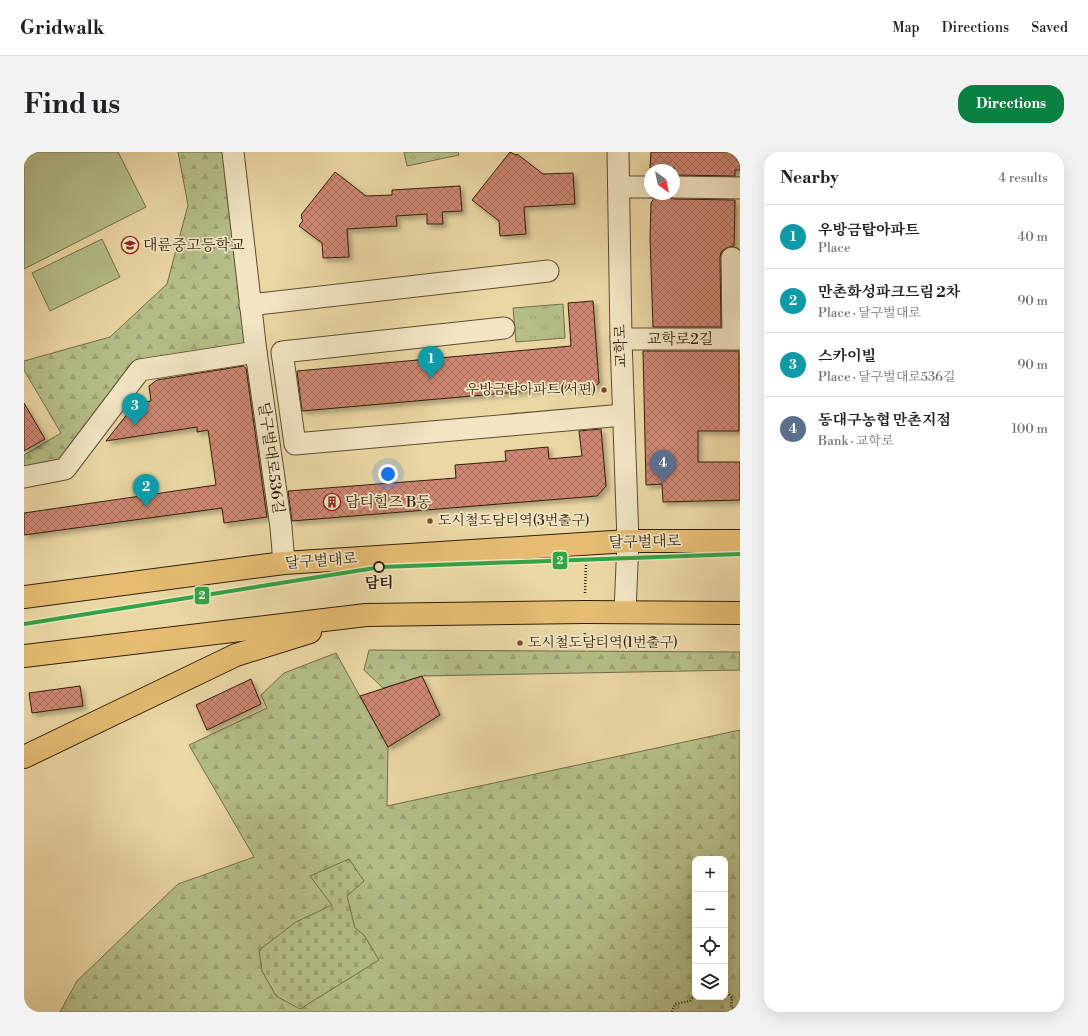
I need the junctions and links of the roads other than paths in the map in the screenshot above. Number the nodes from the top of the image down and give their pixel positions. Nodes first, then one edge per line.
1 (233, 152) edge
2 (618, 152) edge
3 (619, 186) junction
4 (644, 187) edge
5 (680, 187) edge
6 (740, 188) edge
7 (732, 258) dead end
8 (548, 271) dead end
9 (250, 305) junction
10 (504, 328) dead end
11 (621, 339) junction
12 (737, 339) edge
13 (256, 352) junction
14 (623, 415) junction
15 (24, 477) edge
16 (628, 541) junction
17 (740, 541) edge
18 (284, 563) junction
19 (24, 597) edge
20 (625, 612) junction
21 (740, 612) edge
22 (366, 616) junction
23 (24, 656) edge
24 (24, 757) edge

1 - 9 street, 달구벌대로536길
2 - 3 street, 교학로
3 - 4 street
3 - 11 street, 교학로
5 - 6 street
7 - 12 street
8 - 9 street
9 - 13 street, 달구벌대로536길
10 - 14 street
11 - 12 street, 교학로2길
11 - 14 street, 교학로
13 - 15 street
13 - 18 street, 달구벌대로536길
14 - 16 street, 교학로
16 - 17 main road, 달구벌대로
16 - 18 main road, 달구벌대로
16 - 20 street, 교학로
18 - 19 main road, 달구벌대로
20 - 21 main road
20 - 22 main road
22 - 23 main road
22 - 24 main road

